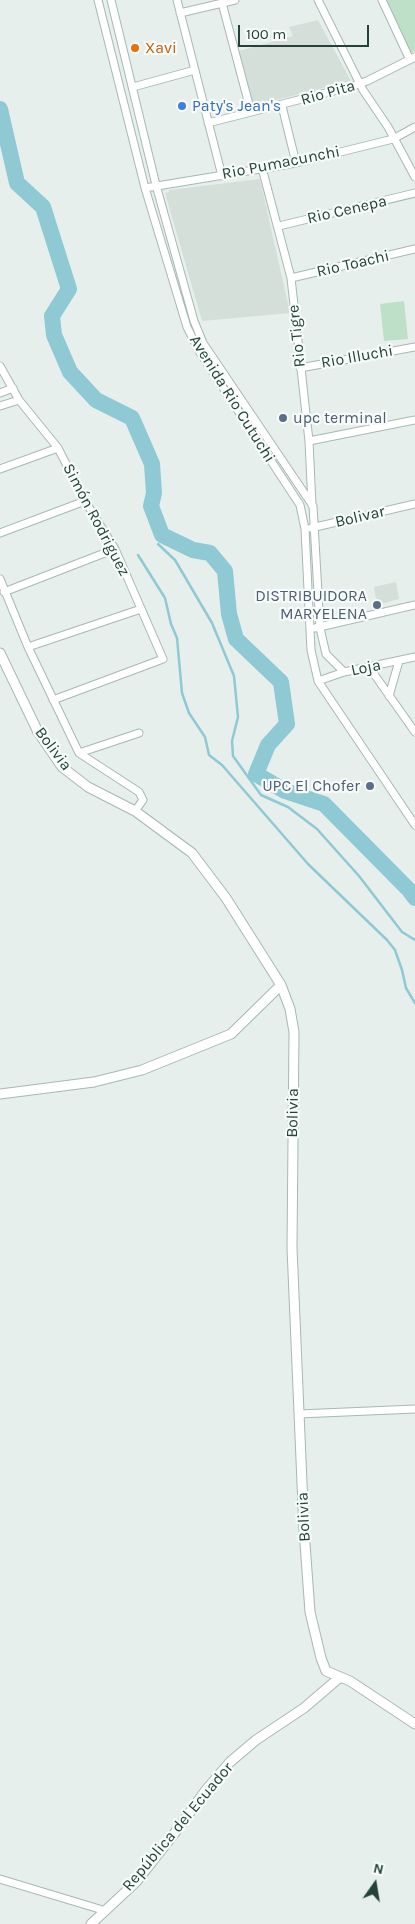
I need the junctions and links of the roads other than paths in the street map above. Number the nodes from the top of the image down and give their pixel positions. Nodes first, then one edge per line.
1 (98, 0) edge
2 (111, 0) edge
3 (177, 0) edge
4 (235, 0) edge
5 (318, 0) edge
6 (382, 0) edge
7 (222, 3) junction
8 (180, 13) junction
9 (413, 58) edge
10 (194, 70) junction
11 (360, 84) junction
12 (133, 87) junction
13 (282, 106) junction
14 (251, 112) junction
15 (208, 123) junction
16 (415, 127) edge
17 (393, 139) junction
18 (296, 163) junction
19 (262, 168) junction
20 (222, 176) junction
21 (415, 177) edge
22 (156, 185) junction
23 (145, 188) junction
24 (415, 193) edge
25 (279, 226) junction
26 (415, 249) edge
27 (291, 278) junction
28 (415, 347) edge
29 (0, 366) edge
30 (300, 368) junction
31 (13, 388) junction
32 (0, 392) edge
33 (19, 400) junction
34 (0, 406) edge
35 (415, 420) edge
36 (309, 442) junction
37 (58, 448) junction
38 (0, 469) edge
39 (85, 501) junction
40 (415, 504) edge
41 (312, 506) junction
42 (315, 528) junction
43 (306, 529) junction
44 (0, 533) edge
45 (115, 549) junction
46 (0, 579) edge
47 (4, 592) junction
48 (415, 605) edge
49 (141, 609) junction
50 (320, 628) junction
51 (310, 629) junction
52 (28, 647) junction
53 (0, 653) edge
54 (415, 657) edge
55 (399, 661) junction
56 (369, 667) junction
57 (344, 672) junction
58 (318, 680) junction
59 (389, 696) junction
60 (53, 700) junction
61 (415, 732) edge
62 (139, 733) dead end
63 (79, 753) junction
64 (415, 810) edge
65 (135, 812) junction
66 (406, 813) junction
67 (415, 825) edge
68 (281, 984) junction
69 (0, 1094) edge
70 (415, 1409) edge
71 (299, 1414) junction
72 (339, 1678) junction
73 (415, 1724) edge
74 (0, 1880) edge
75 (106, 1911) junction
76 (91, 1924) edge

1 - 23 street, Avenida Rio Cutuchi
2 - 12 street, Avenida Rio Cutuchi
3 - 8 street
4 - 7 street
5 - 11 street
6 - 9 street
7 - 8 street
7 - 14 street
8 - 10 street
9 - 11 street, Rio Pita
10 - 12 street
10 - 15 street
11 - 13 street, Rio Pita
11 - 17 street
12 - 22 street, Avenida Rio Cutuchi
13 - 14 street, Rio Pita
13 - 18 street
14 - 15 street, Rio Pita
15 - 20 street
16 - 17 street, Rio Pumacunchi
17 - 18 street, Rio Pumacunchi
17 - 21 street
18 - 19 street, Rio Pumacunchi
19 - 20 street, Rio Pumacunchi
19 - 25 street, Rio Tigre
20 - 22 street, Rio Pumacunchi
22 - 23 street, Rio Pumacunchi
22 - 41 street, Avenida Rio Cutuchi
23 - 43 street, Avenida Rio Cutuchi
24 - 25 street, Rio Cenepa
25 - 27 street, Rio Tigre
26 - 27 street, Rio Toachi
27 - 30 street, Rio Tigre
28 - 30 street, Rio Illuchi
29 - 31 street, Simón Rodriguez
30 - 36 street, Rio Tigre
31 - 32 street
31 - 33 street, Simón Rodriguez
33 - 34 street
33 - 37 street, Simón Rodriguez
35 - 36 street
36 - 41 street, Rio Tigre
37 - 38 street
37 - 39 street, Simón Rodriguez
39 - 44 street
39 - 45 street, Simón Rodriguez
40 - 42 street, Bolivar
41 - 42 street, Avenida Rio Cutuchi
42 - 43 street, Bolivar
42 - 50 street, Avenida Rio Cutuchi
43 - 51 street, Avenida Rio Cutuchi
45 - 47 street
45 - 49 street, Simón Rodriguez
46 - 47 street
47 - 52 street
48 - 50 street
49 - 52 street
49 - 60 street, Simón Rodriguez
50 - 51 street
50 - 57 street, Avenida Rio Cutuchi
51 - 58 street, Avenida Rio Cutuchi
52 - 60 street
53 - 65 street, Bolivia
54 - 55 street, Loja
55 - 56 street, Loja
55 - 59 street
56 - 57 street, Loja
56 - 59 street
57 - 58 street, Loja
58 - 66 street
59 - 61 street
60 - 63 street
62 - 63 street
63 - 65 street
64 - 66 street
65 - 68 street, Bolivia
66 - 67 street
68 - 69 street
68 - 71 street, Bolivia
70 - 71 street
71 - 72 street, Bolivia
72 - 73 street
72 - 75 street, República del Ecuador
74 - 75 street
75 - 76 street, República del Ecuador

